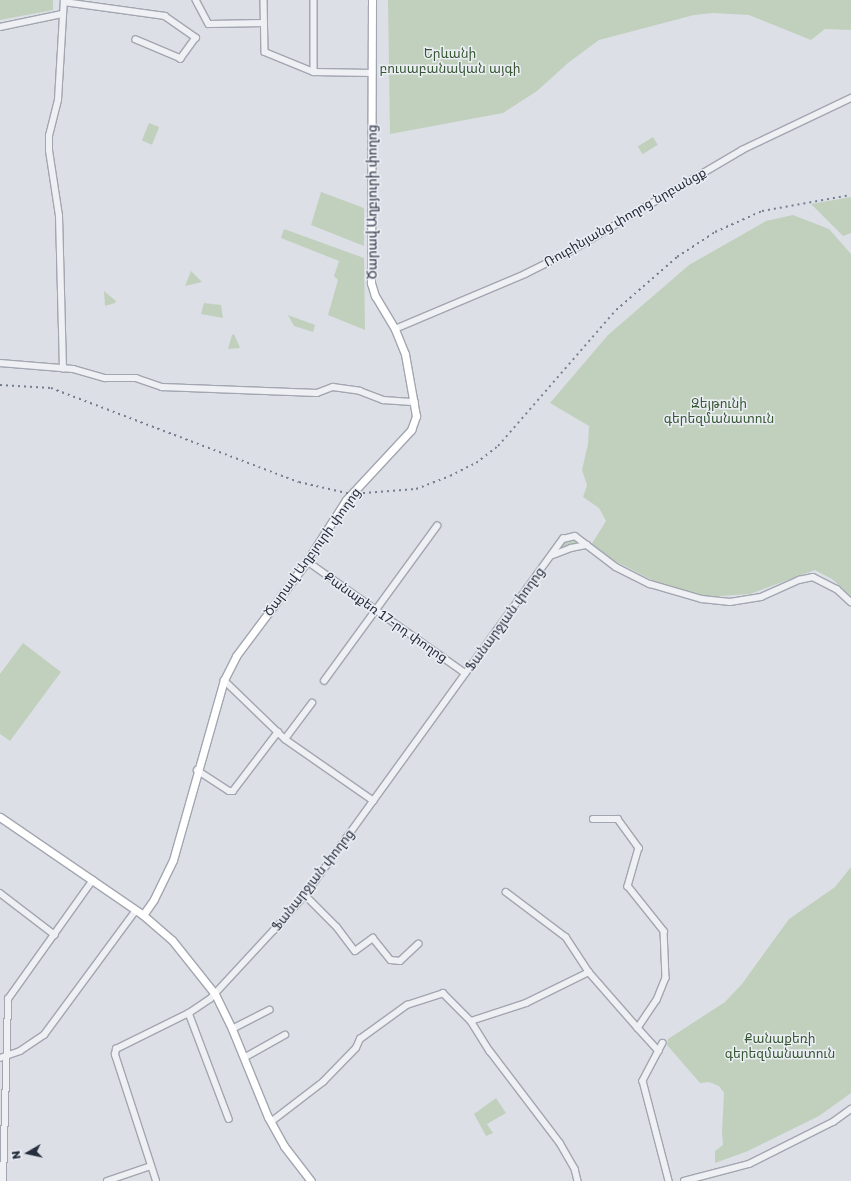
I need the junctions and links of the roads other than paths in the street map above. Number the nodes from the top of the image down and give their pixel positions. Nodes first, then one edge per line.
1 (196, 0) edge
2 (264, 0) edge
3 (314, 0) edge
4 (372, 0) edge
5 (64, 1) edge
6 (62, 14) junction
7 (264, 23) junction
8 (0, 27) edge
9 (136, 40) dead end
10 (314, 72) junction
11 (372, 74) junction
12 (851, 98) edge
13 (395, 329) junction
14 (0, 363) edge
15 (63, 369) junction
16 (415, 402) junction
17 (437, 526) dead end
18 (587, 545) junction
19 (551, 556) junction
20 (307, 561) junction
21 (851, 602) edge
22 (376, 610) junction
23 (465, 673) junction
24 (224, 680) junction
25 (324, 681) dead end
26 (312, 703) dead end
27 (278, 732) junction
28 (285, 739) junction
29 (197, 770) junction
30 (374, 801) junction
31 (0, 817) edge
32 (593, 819) dead end
33 (93, 880) junction
34 (506, 892) dead end
35 (0, 893) edge
36 (305, 895) junction
37 (136, 910) junction
38 (143, 915) junction
39 (55, 935) junction
40 (418, 944) dead end
41 (589, 972) junction
42 (215, 994) junction
43 (269, 1010) dead end
44 (188, 1012) junction
45 (471, 1021) junction
46 (638, 1028) junction
47 (232, 1029) junction
48 (285, 1035) dead end
49 (663, 1044) dead end
50 (659, 1051) junction
51 (3, 1058) edge
52 (244, 1058) junction
53 (851, 1109) edge
54 (851, 1112) edge
55 (229, 1119) dead end
56 (271, 1122) junction
57 (151, 1166) junction
58 (3, 1181) edge
59 (107, 1181) edge
60 (156, 1181) edge
61 (310, 1181) edge
62 (578, 1181) edge
63 (669, 1181) edge
64 (684, 1181) edge
65 (695, 1181) edge

1 - 7 street
2 - 7 street
3 - 10 street
4 - 11 main road, Ծարավ Աղբյուրի փողոց
5 - 6 street
5 - 9 street
6 - 8 street
6 - 15 street
7 - 10 street
10 - 11 street
11 - 13 main road, Ծարավ Աղբյուրի փողոց
12 - 13 street, Ռուբինյանց փողոց նրբանցք
13 - 16 main road, Ծարավ Աղբյուրի փողոց
14 - 15 street
15 - 16 street
16 - 20 main road, Ծարավ Աղբյուրի փողոց
17 - 22 street
18 - 19 street, Ֆանարջյան փողոց
18 - 19 street, Ֆանարջյան փողոց
18 - 21 street, Ֆանարջյան փողոց
19 - 23 street, Ֆանարջյան փողոց
20 - 22 street, Քանաքեռ 17-րդ փողոց
20 - 24 main road, Ծարավ Աղբյուրի փողոց
22 - 23 street, Քանաքեռ 17-րդ փողոց
22 - 25 street
23 - 30 street, Ֆանարջյան փողոց
24 - 27 street
24 - 29 main road, Ծարավ Աղբյուրի փողոց
26 - 28 street
27 - 28 street
27 - 29 street
28 - 30 street
29 - 38 main road, Ծարավ Աղբյուրի փողոց
30 - 36 street, Ֆանարջյան փողոց
31 - 33 main road
32 - 46 street
33 - 37 main road
33 - 39 street
34 - 41 street
35 - 39 street
36 - 40 street
36 - 42 street, Ֆանարջյան փողոց
37 - 38 main road
37 - 51 street
38 - 42 main road
39 - 51 street
41 - 45 street
41 - 46 street
42 - 44 street, Ֆանարջյան փողոց
42 - 47 main road
43 - 47 street
44 - 55 street
44 - 57 street, Ֆանարջյան փողոց
45 - 56 street
45 - 62 street
46 - 50 street
47 - 52 main road
48 - 52 street
49 - 50 street
50 - 63 street
51 - 58 street
52 - 56 main road
53 - 64 street
54 - 65 street
56 - 61 main road
57 - 59 street
57 - 60 street, Ֆանարջյան փողոց

